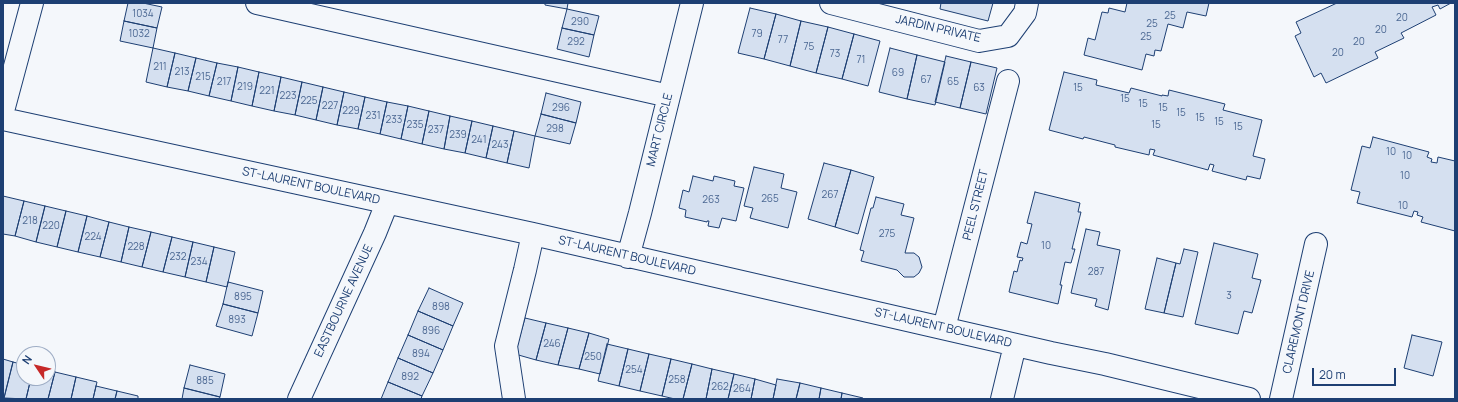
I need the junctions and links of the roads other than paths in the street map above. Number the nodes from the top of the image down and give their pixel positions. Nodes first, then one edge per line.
1 (32, 3) edge
2 (257, 3) edge
3 (692, 3) edge
4 (831, 3) edge
5 (1027, 3) edge
6 (1008, 81) dead end
7 (669, 96) junction
8 (3, 111) edge
9 (3, 120) edge
10 (387, 203) junction
11 (533, 234) junction
12 (1316, 244) dead end
13 (628, 257) junction
14 (944, 328) junction
15 (1015, 345) junction
16 (299, 399) edge
17 (514, 399) edge
18 (1002, 399) edge
19 (1249, 399) edge
20 (1281, 399) edge

1 - 8 street
2 - 7 street
3 - 7 street, MART CIRCLE
4 - 5 street, JARDIN PRIVATE
6 - 14 street, PEEL STREET
7 - 13 street, MART CIRCLE
9 - 10 street, ST-LAURENT BOULEVARD
10 - 11 street, ST-LAURENT BOULEVARD
10 - 16 street, EASTBOURNE AVENUE
11 - 13 street, ST-LAURENT BOULEVARD
11 - 17 street
12 - 20 street, CLAREMONT DRIVE
13 - 14 street, ST-LAURENT BOULEVARD
14 - 15 street, ST-LAURENT BOULEVARD
15 - 18 street
15 - 19 street, ST-LAURENT BOULEVARD

